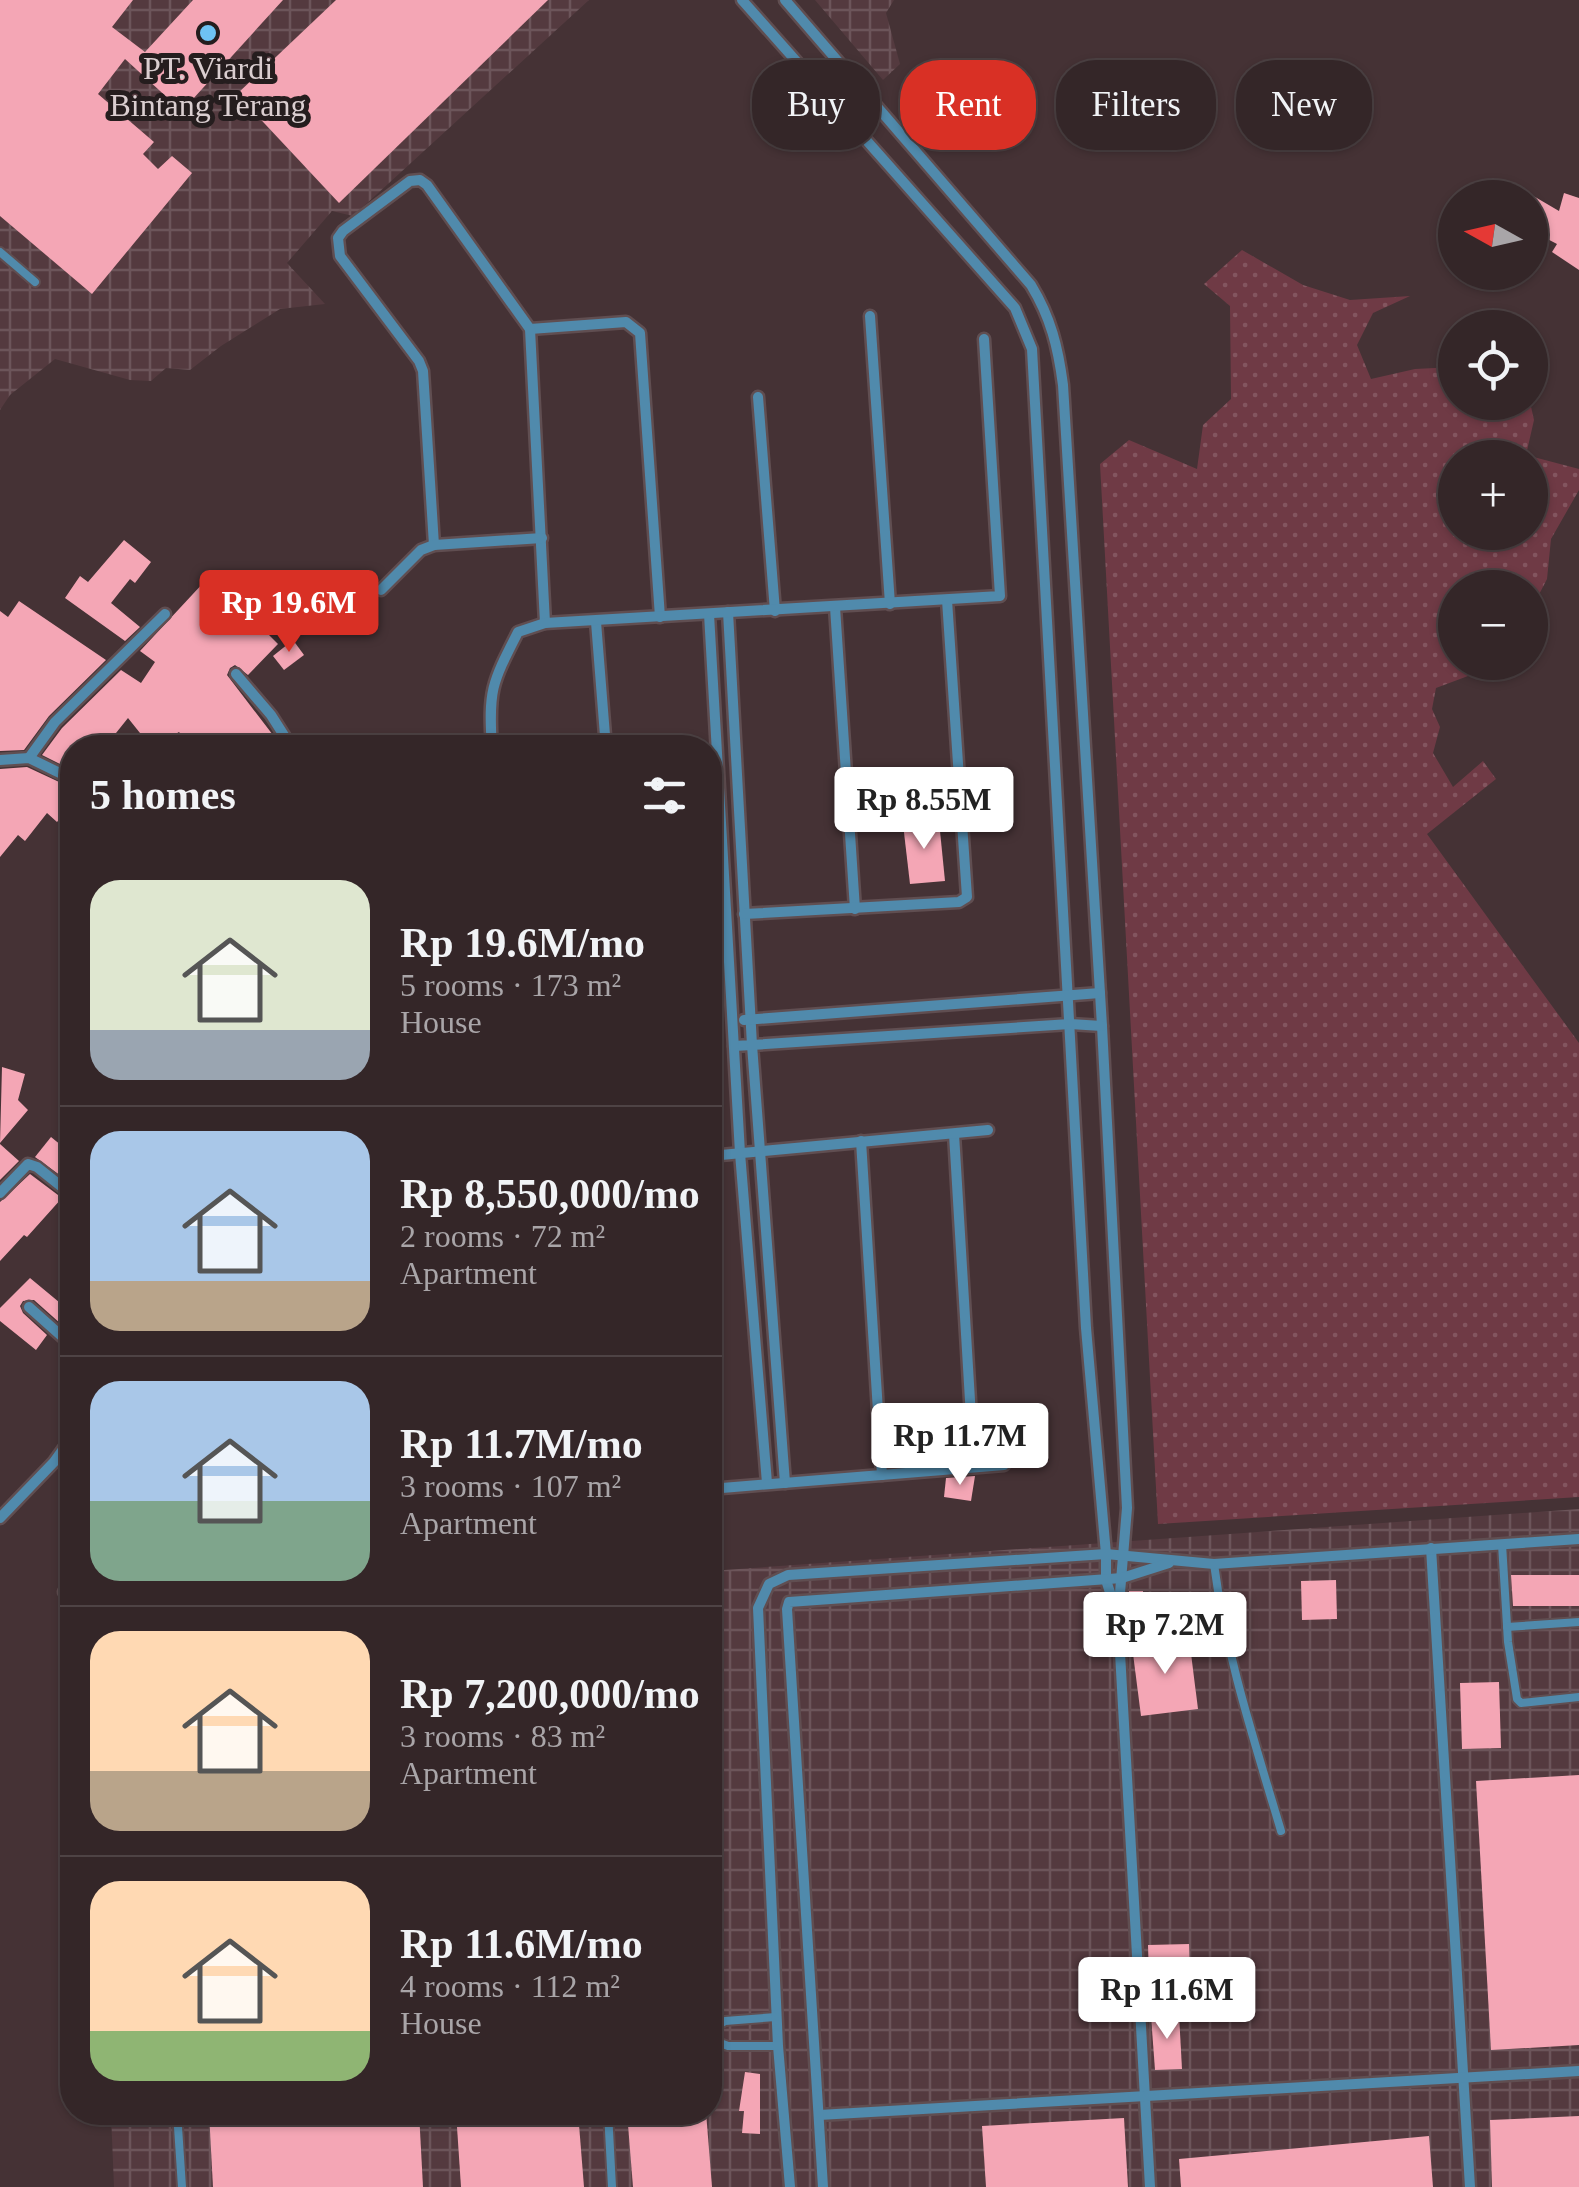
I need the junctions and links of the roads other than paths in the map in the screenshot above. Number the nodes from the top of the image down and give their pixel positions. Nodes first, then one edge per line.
1 (742, 0) edge
2 (785, 0) edge
3 (0, 252) edge
4 (34, 282) dead end
5 (870, 316) dead end
6 (530, 329) junction
7 (984, 339) dead end
8 (758, 396) dead end
9 (542, 538) junction
10 (434, 545) junction
11 (380, 590) dead end
12 (947, 600) junction
13 (890, 604) junction
14 (835, 607) junction
15 (775, 611) junction
16 (728, 612) junction
17 (166, 614) dead end
18 (709, 614) junction
19 (660, 617) junction
20 (546, 622) junction
21 (596, 622) junction
22 (236, 674) dead end
23 (284, 735) edge
24 (491, 735) edge
25 (605, 735) edge
26 (716, 735) edge
27 (29, 758) junction
28 (0, 760) edge
29 (60, 773) edge
30 (722, 849) edge
31 (722, 903) edge
32 (725, 903) junction
33 (855, 908) junction
34 (744, 914) junction
35 (1100, 993) junction
36 (1069, 996) junction
37 (733, 1020) junction
38 (750, 1020) junction
39 (1070, 1024) junction
40 (1102, 1026) junction
41 (752, 1045) junction
42 (734, 1046) junction
43 (988, 1130) dead end
44 (954, 1134) junction
45 (861, 1141) junction
46 (760, 1150) junction
47 (740, 1154) junction
48 (722, 1155) edge
49 (60, 1185) edge
50 (0, 1192) edge
51 (30, 1307) dead end
52 (60, 1335) edge
53 (60, 1454) edge
54 (1004, 1465) dead end
55 (974, 1467) junction
56 (882, 1474) junction
57 (767, 1483) junction
58 (786, 1483) junction
59 (722, 1488) edge
60 (0, 1518) edge
61 (1579, 1540) edge
62 (1502, 1544) junction
63 (1431, 1548) junction
64 (1106, 1554) junction
65 (1126, 1554) junction
66 (1173, 1562) junction
67 (1214, 1564) junction
68 (1122, 1578) junction
69 (1106, 1580) junction
70 (765, 1591) junction
71 (789, 1602) junction
72 (1118, 1617) junction
73 (1579, 1622) edge
74 (1507, 1628) junction
75 (1579, 1697) edge
76 (1281, 1831) dead end
77 (776, 2017) junction
78 (722, 2023) edge
79 (722, 2044) edge
80 (778, 2046) junction
81 (1579, 2071) edge
82 (1464, 2080) junction
83 (1144, 2095) junction
84 (819, 2114) junction
85 (178, 2125) edge
86 (609, 2125) edge
87 (182, 2187) edge
88 (612, 2187) edge
89 (790, 2187) edge
90 (824, 2187) edge
91 (1150, 2187) edge
92 (1470, 2187) edge

1 - 36 street
2 - 35 street
3 - 4 lane
5 - 13 street
6 - 9 street
6 - 10 street
6 - 19 street
7 - 12 street
8 - 15 street
9 - 10 street
9 - 20 street
10 - 11 street
12 - 13 street
12 - 33 street
13 - 14 street
14 - 15 street
14 - 33 street
15 - 16 street
16 - 18 street
16 - 34 street
17 - 27 street
18 - 19 street
18 - 26 street
19 - 21 street
20 - 21 street
20 - 24 street
21 - 25 street
22 - 23 street
27 - 28 street
27 - 29 street
30 - 32 street
31 - 32 street
32 - 37 street
33 - 34 street
34 - 38 street
35 - 36 street
35 - 40 street
36 - 38 street
36 - 39 street
37 - 38 street
37 - 42 street
38 - 41 street
39 - 40 street
39 - 41 street
39 - 64 street
40 - 65 street
41 - 42 street
41 - 46 street
42 - 47 street
43 - 44 street
44 - 45 street
44 - 55 street
45 - 46 street
45 - 56 street
46 - 47 street
46 - 58 street
47 - 48 street
47 - 57 street
49 - 50 street
51 - 52 street
53 - 60 street
54 - 55 street
55 - 56 street
56 - 58 street
57 - 58 street
57 - 59 street
61 - 62 street
62 - 63 street
62 - 74 lane
63 - 67 street
63 - 82 street
64 - 65 street
64 - 69 street
64 - 70 street
65 - 66 street
65 - 68 street
66 - 67 street
66 - 68 street
67 - 76 lane
68 - 69 street
68 - 72 street
69 - 71 street
69 - 72 street
70 - 71 street
70 - 77 street
71 - 84 street
72 - 83 street
73 - 74 lane
74 - 75 lane
77 - 78 lane
77 - 80 street
79 - 80 lane
80 - 89 street
81 - 82 street
82 - 83 street
82 - 92 street
83 - 84 street
83 - 91 street
84 - 90 street
85 - 87 lane
86 - 88 lane

